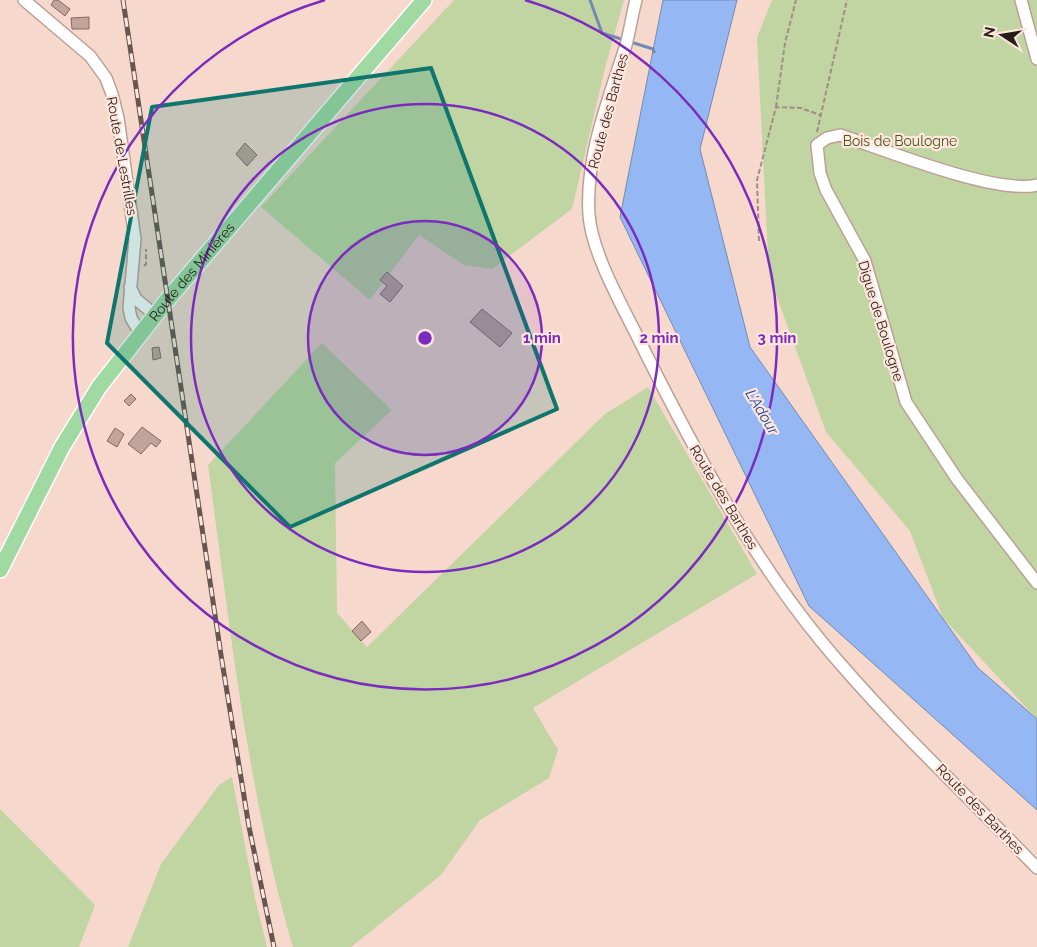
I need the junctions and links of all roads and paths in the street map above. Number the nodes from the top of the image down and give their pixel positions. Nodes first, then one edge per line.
1 (24, 0) edge
2 (424, 0) edge
3 (636, 0) edge
4 (796, 0) edge
5 (847, 0) edge
6 (1021, 0) edge
7 (1037, 59) edge
8 (776, 107) junction
9 (820, 115) junction
10 (817, 145) junction
11 (1037, 185) edge
12 (759, 241) dead end
13 (130, 287) junction
14 (155, 315) junction
15 (140, 333) junction
16 (0, 570) edge
17 (1037, 582) edge
18 (1037, 868) edge

1 - 13 street, Route de Lestrilles
2 - 14 main road, Route des Minières
3 - 18 street, Route des Barthes
4 - 8 path
5 - 9 path
6 - 7 street
8 - 9 path
8 - 12 path
9 - 10 path
10 - 11 street
10 - 17 street, Digue de Boulogne
13 - 14 street
13 - 15 street, Route de Lestrilles
14 - 15 main road, Route des Minières
15 - 16 main road, Route des Minières

